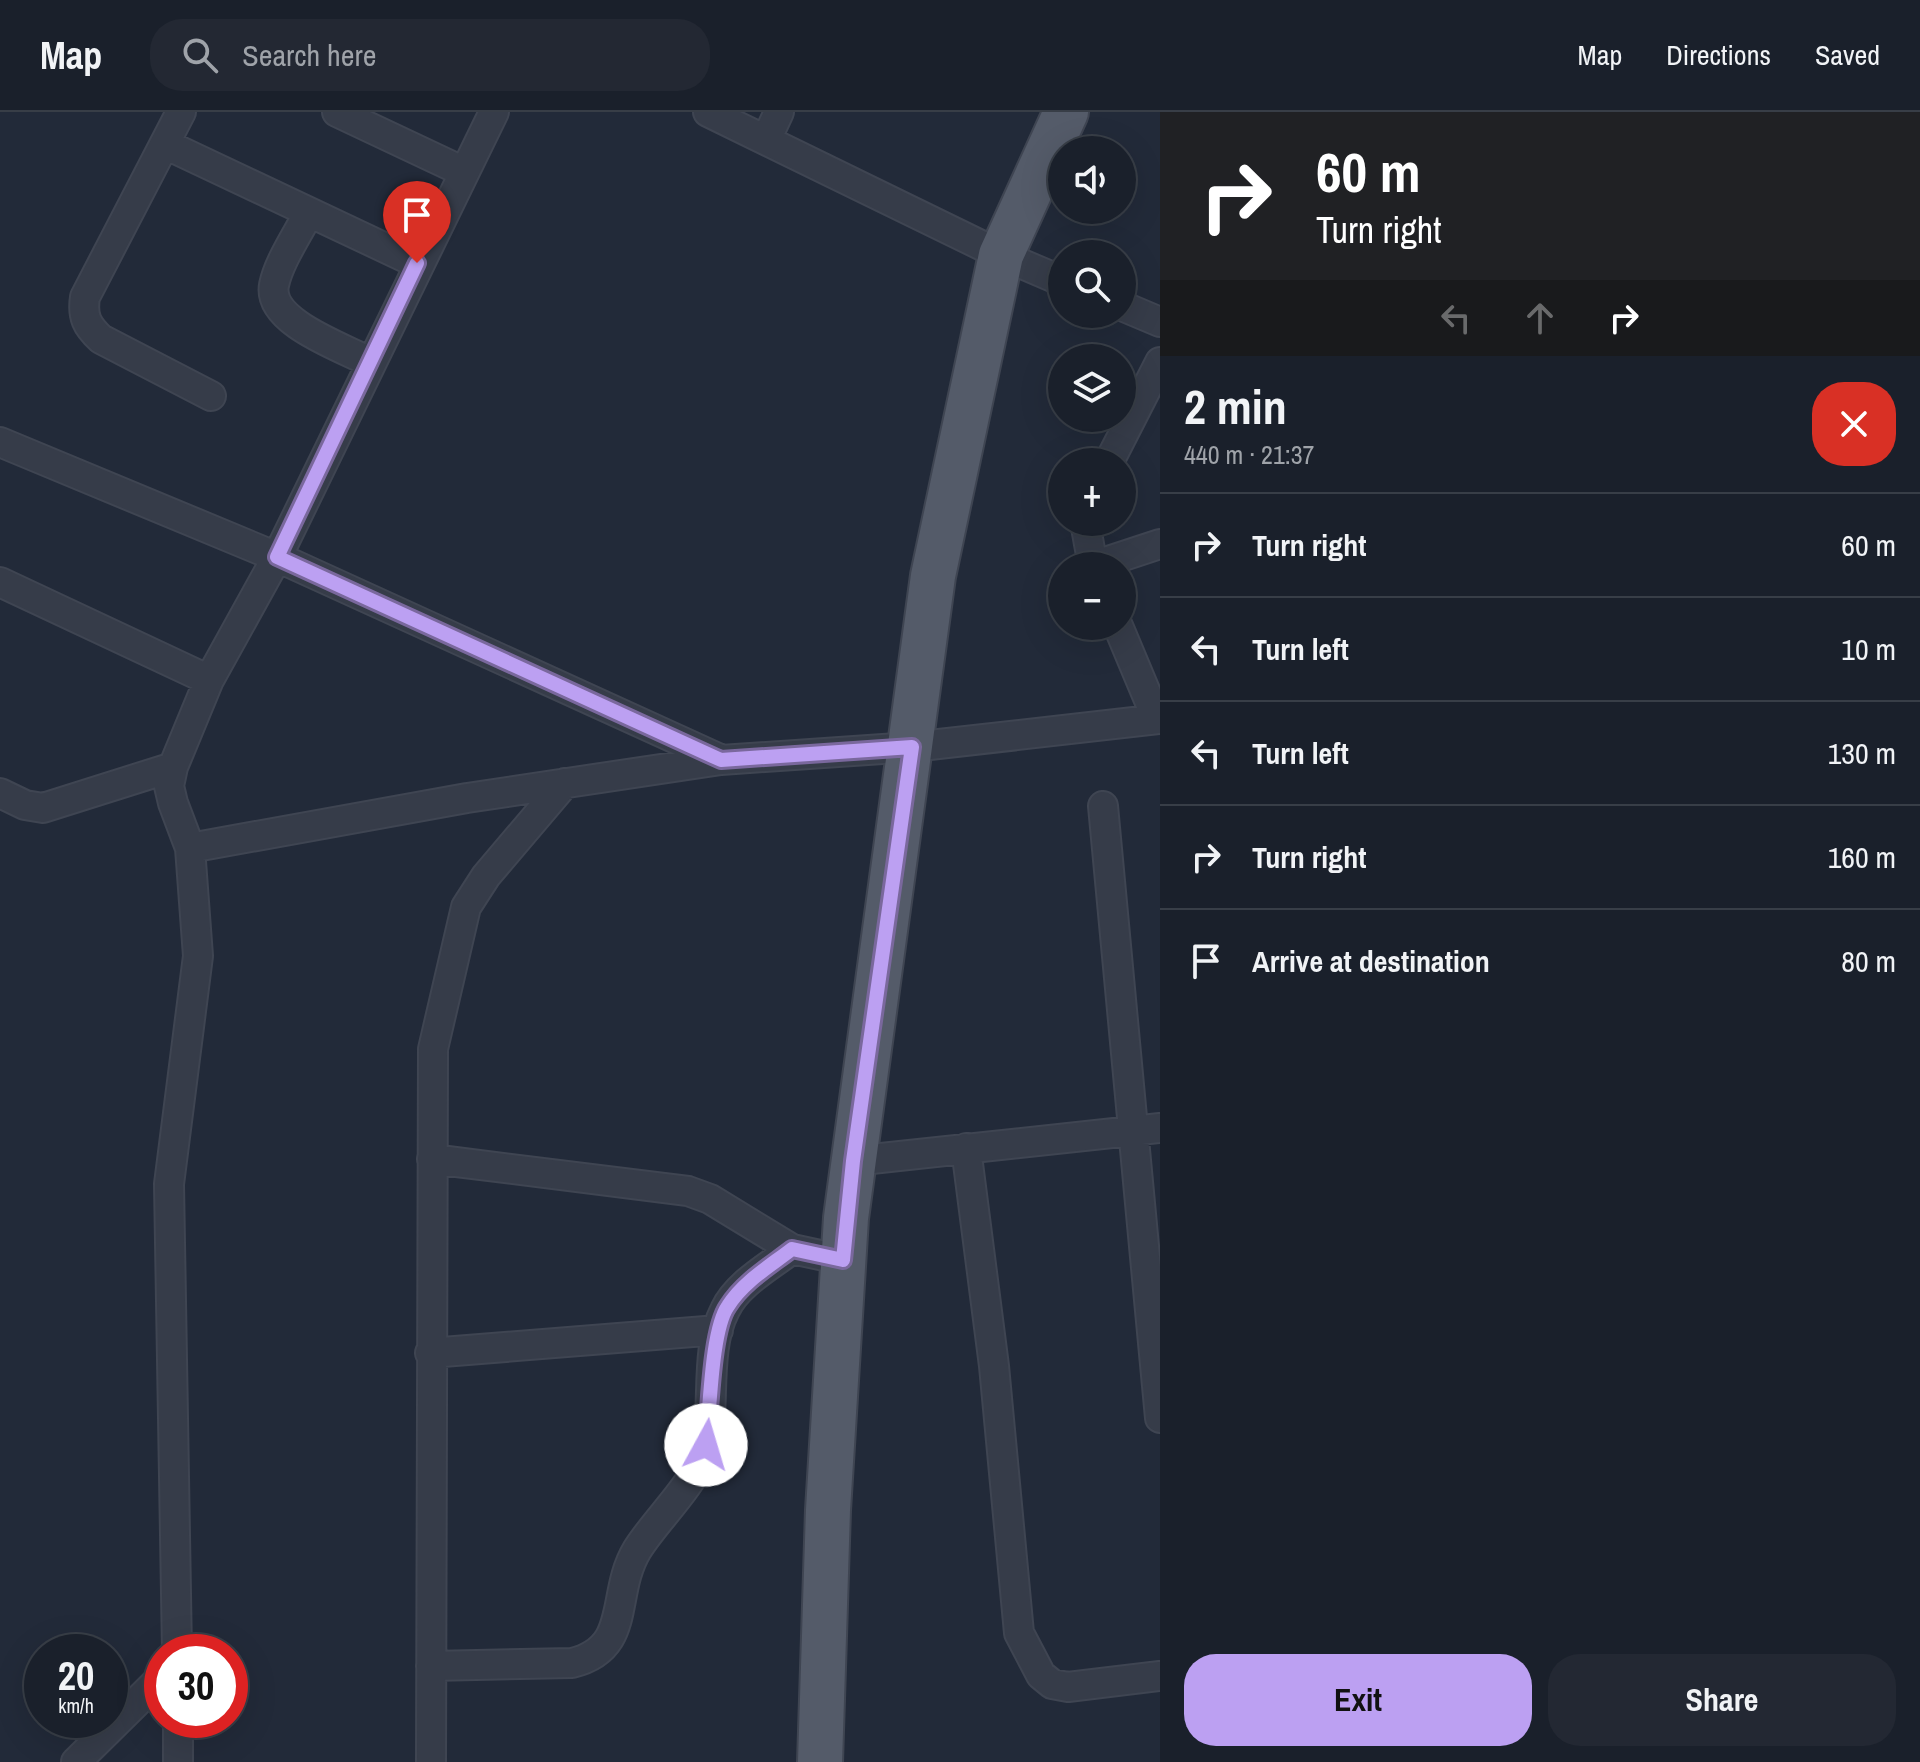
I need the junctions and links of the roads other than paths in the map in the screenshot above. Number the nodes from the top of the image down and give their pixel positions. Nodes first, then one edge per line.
1 (181, 112) edge
2 (337, 112) edge
3 (494, 112) edge
4 (708, 112) edge
5 (779, 112) edge
6 (1066, 112) edge
7 (766, 140) junction
8 (165, 144) junction
9 (462, 171) junction
10 (309, 212) junction
11 (1001, 255) junction
12 (417, 263) junction
13 (1048, 275) edge
14 (1136, 312) edge
15 (1160, 322) edge
16 (370, 362) junction
17 (1160, 362) edge
18 (211, 396) dead end
19 (0, 444) edge
20 (1116, 448) edge
21 (1160, 544) edge
22 (1136, 552) edge
23 (277, 557) junction
24 (0, 582) edge
25 (1124, 640) edge
26 (209, 680) junction
27 (1158, 719) edge
28 (912, 747) junction
29 (721, 760) junction
30 (173, 767) junction
31 (565, 783) junction
32 (0, 793) edge
33 (1103, 806) dead end
34 (190, 848) junction
35 (1146, 1129) edge
36 (966, 1148) junction
37 (432, 1159) junction
38 (853, 1161) junction
39 (792, 1249) junction
40 (843, 1260) junction
41 (718, 1330) junction
42 (430, 1353) junction
43 (1157, 1353) edge
44 (1160, 1418) edge
45 (177, 1634) edge
46 (431, 1666) junction
47 (1160, 1676) edge
48 (144, 1695) edge
49 (178, 1738) edge
50 (76, 1762) edge
51 (178, 1762) edge
52 (431, 1762) edge
53 (820, 1762) edge

1 - 8 street
2 - 9 street
3 - 9 street
4 - 7 street
5 - 7 street
6 - 11 main road
7 - 11 street
8 - 10 street
8 - 18 street
9 - 12 street
10 - 12 street
10 - 16 street
11 - 13 street
11 - 28 main road
12 - 16 street
14 - 15 street
16 - 23 street
17 - 20 street
19 - 23 street
21 - 22 street
23 - 26 street
23 - 29 street
24 - 26 street
25 - 27 street
26 - 30 street
27 - 28 street
28 - 29 street
28 - 38 main road
29 - 31 street
30 - 32 street
30 - 34 street
31 - 34 street
31 - 37 street
33 - 35 street
34 - 45 street
35 - 36 street
35 - 43 street
36 - 38 street
36 - 47 street
37 - 39 street
37 - 42 street
38 - 40 main road
39 - 40 street
39 - 41 street
40 - 53 main road
41 - 42 street
41 - 46 street
42 - 46 street
43 - 44 street
46 - 52 street
48 - 50 street
49 - 51 street

